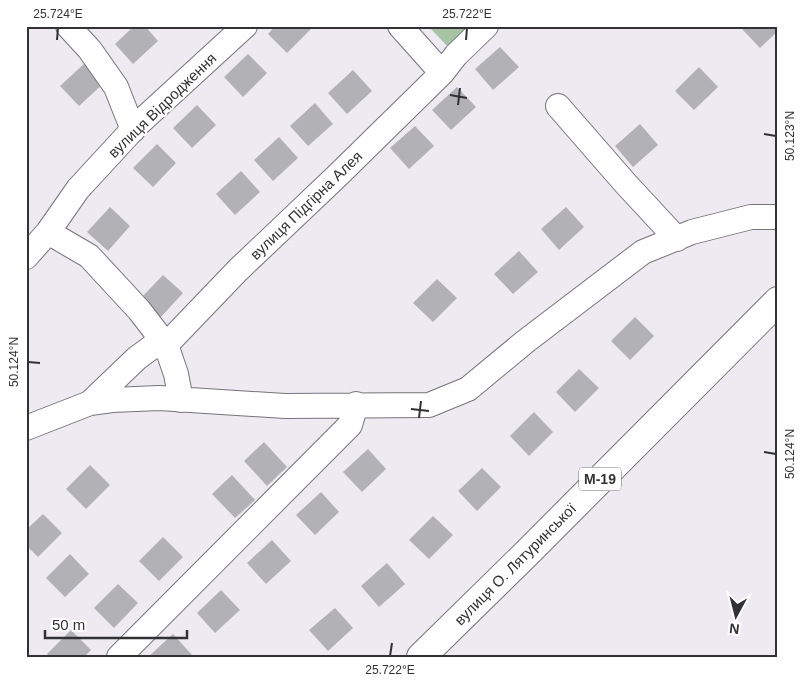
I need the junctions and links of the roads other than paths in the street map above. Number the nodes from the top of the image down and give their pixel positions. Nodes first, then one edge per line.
1 (68, 26) edge
2 (245, 26) edge
3 (400, 26) edge
4 (486, 26) edge
5 (442, 72) junction
6 (558, 106) dead end
7 (132, 130) junction
8 (778, 217) edge
9 (48, 232) junction
10 (677, 239) junction
11 (26, 257) edge
12 (778, 301) edge
13 (166, 345) junction
14 (180, 400) junction
15 (90, 403) junction
16 (356, 404) junction
17 (26, 428) edge
18 (120, 657) edge
19 (421, 657) edge

1 - 7 street
2 - 7 street, вулиця Відродження
3 - 5 street
4 - 5 street, вулиця Підгірна Алея
5 - 13 street, вулиця Підгірна Алея
6 - 10 street
7 - 9 street, вулиця Відродження
8 - 10 street
9 - 11 street, вулиця Відродження
9 - 13 street
10 - 16 street
12 - 19 highway, вулиця О. Лятуринської / М-19
13 - 14 street
13 - 15 street
14 - 15 street
14 - 16 street
15 - 17 street
16 - 18 street

